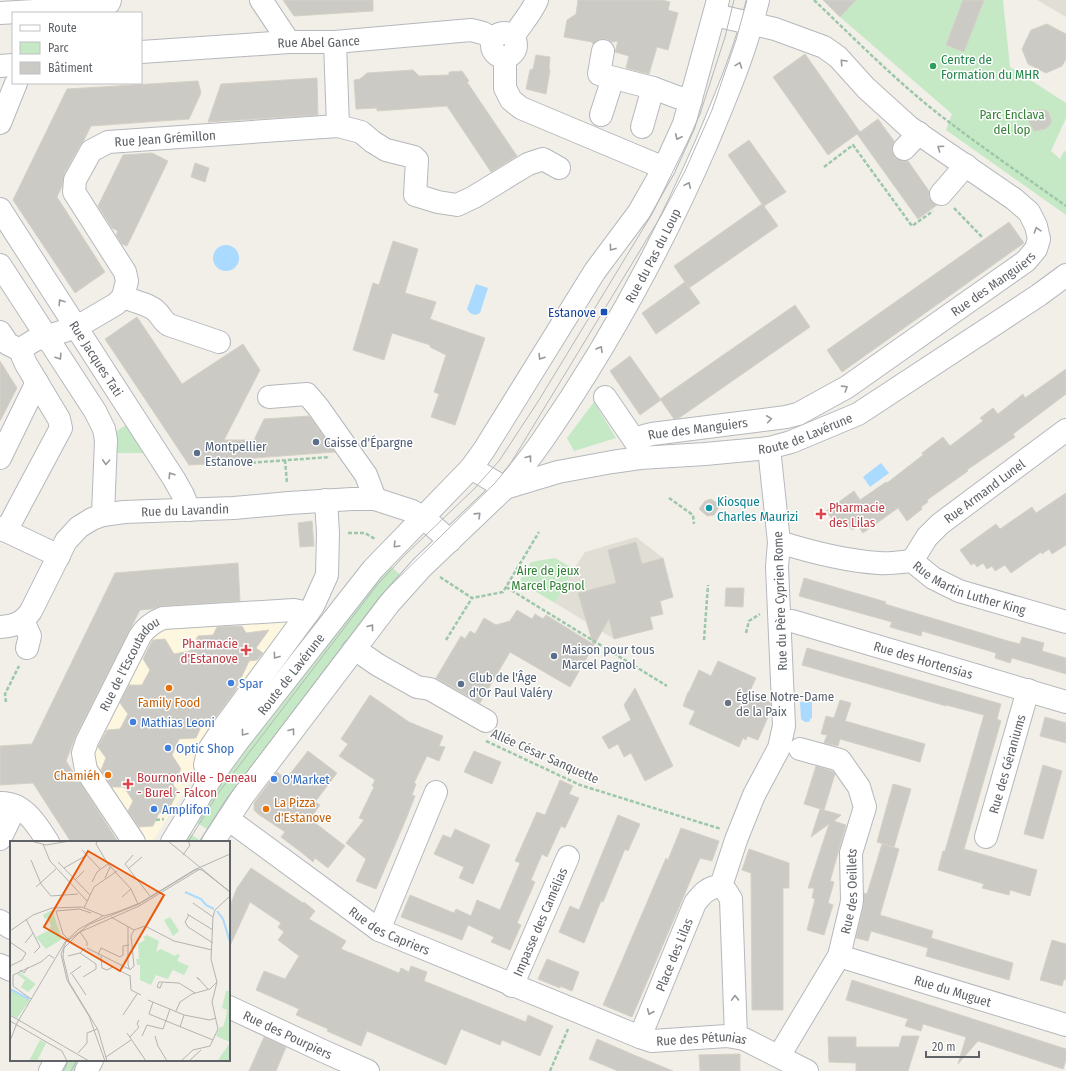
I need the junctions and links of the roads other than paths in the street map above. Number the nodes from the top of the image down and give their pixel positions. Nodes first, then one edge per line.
1 (110, 0) edge
2 (261, 0) edge
3 (537, 0) edge
4 (758, 0) edge
5 (773, 0) edge
6 (716, 8) edge
7 (12, 12) edge
8 (17, 12) edge
9 (0, 13) edge
10 (759, 25) junction
11 (503, 38) junction
12 (289, 42) junction
13 (335, 42) junction
14 (603, 51) dead end
15 (142, 52) edge
16 (12, 65) edge
17 (0, 66) edge
18 (613, 78) junction
19 (16, 84) edge
20 (653, 88) junction
21 (691, 100) junction
22 (601, 115) dead end
23 (0, 123) edge
24 (338, 126) junction
25 (642, 127) dead end
26 (966, 165) junction
27 (559, 168) dead end
28 (664, 168) junction
29 (943, 203) road end
30 (0, 210) edge
31 (0, 265) edge
32 (1066, 275) edge
33 (124, 297) junction
34 (77, 327) junction
35 (0, 332) edge
36 (46, 336) junction
37 (219, 342) dead end
38 (22, 348) junction
39 (37, 382) junction
40 (269, 397) dead end
41 (605, 397) dead end
42 (133, 416) junction
43 (104, 429) junction
44 (1066, 430) edge
45 (769, 448) junction
46 (639, 451) junction
47 (0, 458) edge
48 (471, 468) junction
49 (505, 488) junction
50 (326, 500) junction
51 (375, 500) junction
52 (189, 510) junction
53 (103, 515) junction
54 (424, 518) junction
55 (3, 530) edge
56 (450, 541) junction
57 (780, 542) junction
58 (59, 556) junction
59 (912, 561) junction
60 (304, 619) junction
61 (23, 621) junction
62 (781, 621) junction
63 (1066, 622) edge
64 (244, 626) dead end
65 (0, 627) edge
66 (28, 648) road end
67 (353, 650) junction
68 (1028, 690) junction
69 (1066, 702) edge
70 (484, 730) road end
71 (800, 749) dead end
72 (211, 778) junction
73 (436, 792) dead end
74 (8, 805) edge
75 (228, 819) junction
76 (986, 837) dead end
77 (0, 839) edge
78 (47, 841) edge
79 (133, 841) edge
80 (173, 841) edge
81 (214, 841) edge
82 (568, 857) dead end
83 (721, 886) junction
84 (0, 921) edge
85 (10, 927) edge
86 (379, 930) junction
87 (839, 956) junction
88 (0, 964) edge
89 (10, 969) edge
90 (512, 986) junction
91 (230, 1007) edge
92 (573, 1011) joint
93 (1063, 1019) edge
94 (640, 1037) junction
95 (736, 1037) junction
96 (779, 1056) junction
97 (55, 1061) edge
98 (91, 1061) edge
99 (50, 1071) edge
100 (86, 1071) edge
101 (368, 1071) edge
102 (807, 1071) edge

1 - 8 street
2 - 12 street
3 - 11 street
4 - 10 street, Rue du Pas du Loup
5 - 10 street
6 - 10 street, Rue des Manguiers
6 - 21 street
7 - 9 street
26 -> 10 street, Rue des Manguiers
49 -> 10 street, Rue du Pas du Loup
11 - 13 street, Rue Abel Gance
11 - 28 street
12 - 13 street, Rue Abel Gance
12 - 15 street, Rue Abel Gance
13 - 24 street
14 - 18 street
16 - 17 street
18 - 20 street
18 - 22 street
19 - 23 street
20 - 21 street
20 - 25 street
21 -> 28 street
24 - 27 street, Rue Jean Grémillon
24 - 33 street, Rue Jean Grémillon
26 - 29 street
46 -> 26 street, Rue des Manguiers
28 -> 48 street
34 -> 30 street, Rue Jacques Tati
31 - 36 street
32 - 45 street, Route de Lavérune
33 - 34 street
33 - 37 street
34 - 36 street
34 - 42 street, Rue Jacques Tati
35 - 38 street
36 - 38 street
36 -> 43 street
38 - 39 street
39 - 47 street
39 - 55 street
40 - 51 street
41 - 46 street, Rue des Manguiers
42 - 43 street
52 -> 42 street, Rue Jacques Tati
43 -> 53 street
44 - 59 street, Rue Armand Lunel
45 - 46 street, Route de Lavérune
45 - 57 street, Rue du Père Cyprien Rome
46 - 49 street, Route de Lavérune
48 - 49 street
48 - 54 street, Route de Lavérune
56 -> 49 street, Route de Lavérune
50 - 51 street, Rue du Lavandin
50 - 52 street, Rue du Lavandin
50 - 60 street
51 - 54 street, Rue du Lavandin
52 - 53 street, Rue du Lavandin
53 - 58 street, Rue du Lavandin
54 - 56 street
54 -> 72 street, Route de Lavérune
55 - 58 street
67 -> 56 street, Route de Lavérune
57 - 59 street, Rue Martin Luther King
57 - 62 street, Rue du Père Cyprien Rome
58 - 61 street, Rue du Lavandin
59 - 63 street, Rue Martin Luther King
60 - 64 street
60 -> 72 street
60 - 79 street, Rue de l'Escoutadou
61 - 65 street
61 - 66 street
62 - 68 street, Rue des Hortensias
62 - 83 street, Rue du Père Cyprien Rome
67 - 70 street
75 -> 67 street, Route de Lavérune
68 - 69 street, Rue des Hortensias
68 - 76 street, Rue des Géraniums
71 - 87 street, Rue des Oeillets
72 - 80 street, Route de Lavérune
73 - 86 street
74 - 77 street
74 - 78 street
75 - 81 street, Route de Lavérune
75 - 86 street, Rue des Capriers
82 - 90 street, Impasse des Camélias
83 -> 94 street, Place des Lilas
95 -> 83 street
84 - 85 street
86 - 90 street, Rue des Capriers
87 - 93 street, Rue du Muguet
87 - 96 street, Rue des Oeillets
88 - 89 street
90 - 92 street, Rue des Capriers
91 - 101 street, Rue des Pourpiers
92 - 94 street, Rue des Pétunias
94 - 95 street, Rue des Pétunias
95 - 96 street, Rue des Pétunias
96 - 102 street, Rue des Pétunias
97 - 99 street
98 - 100 street

